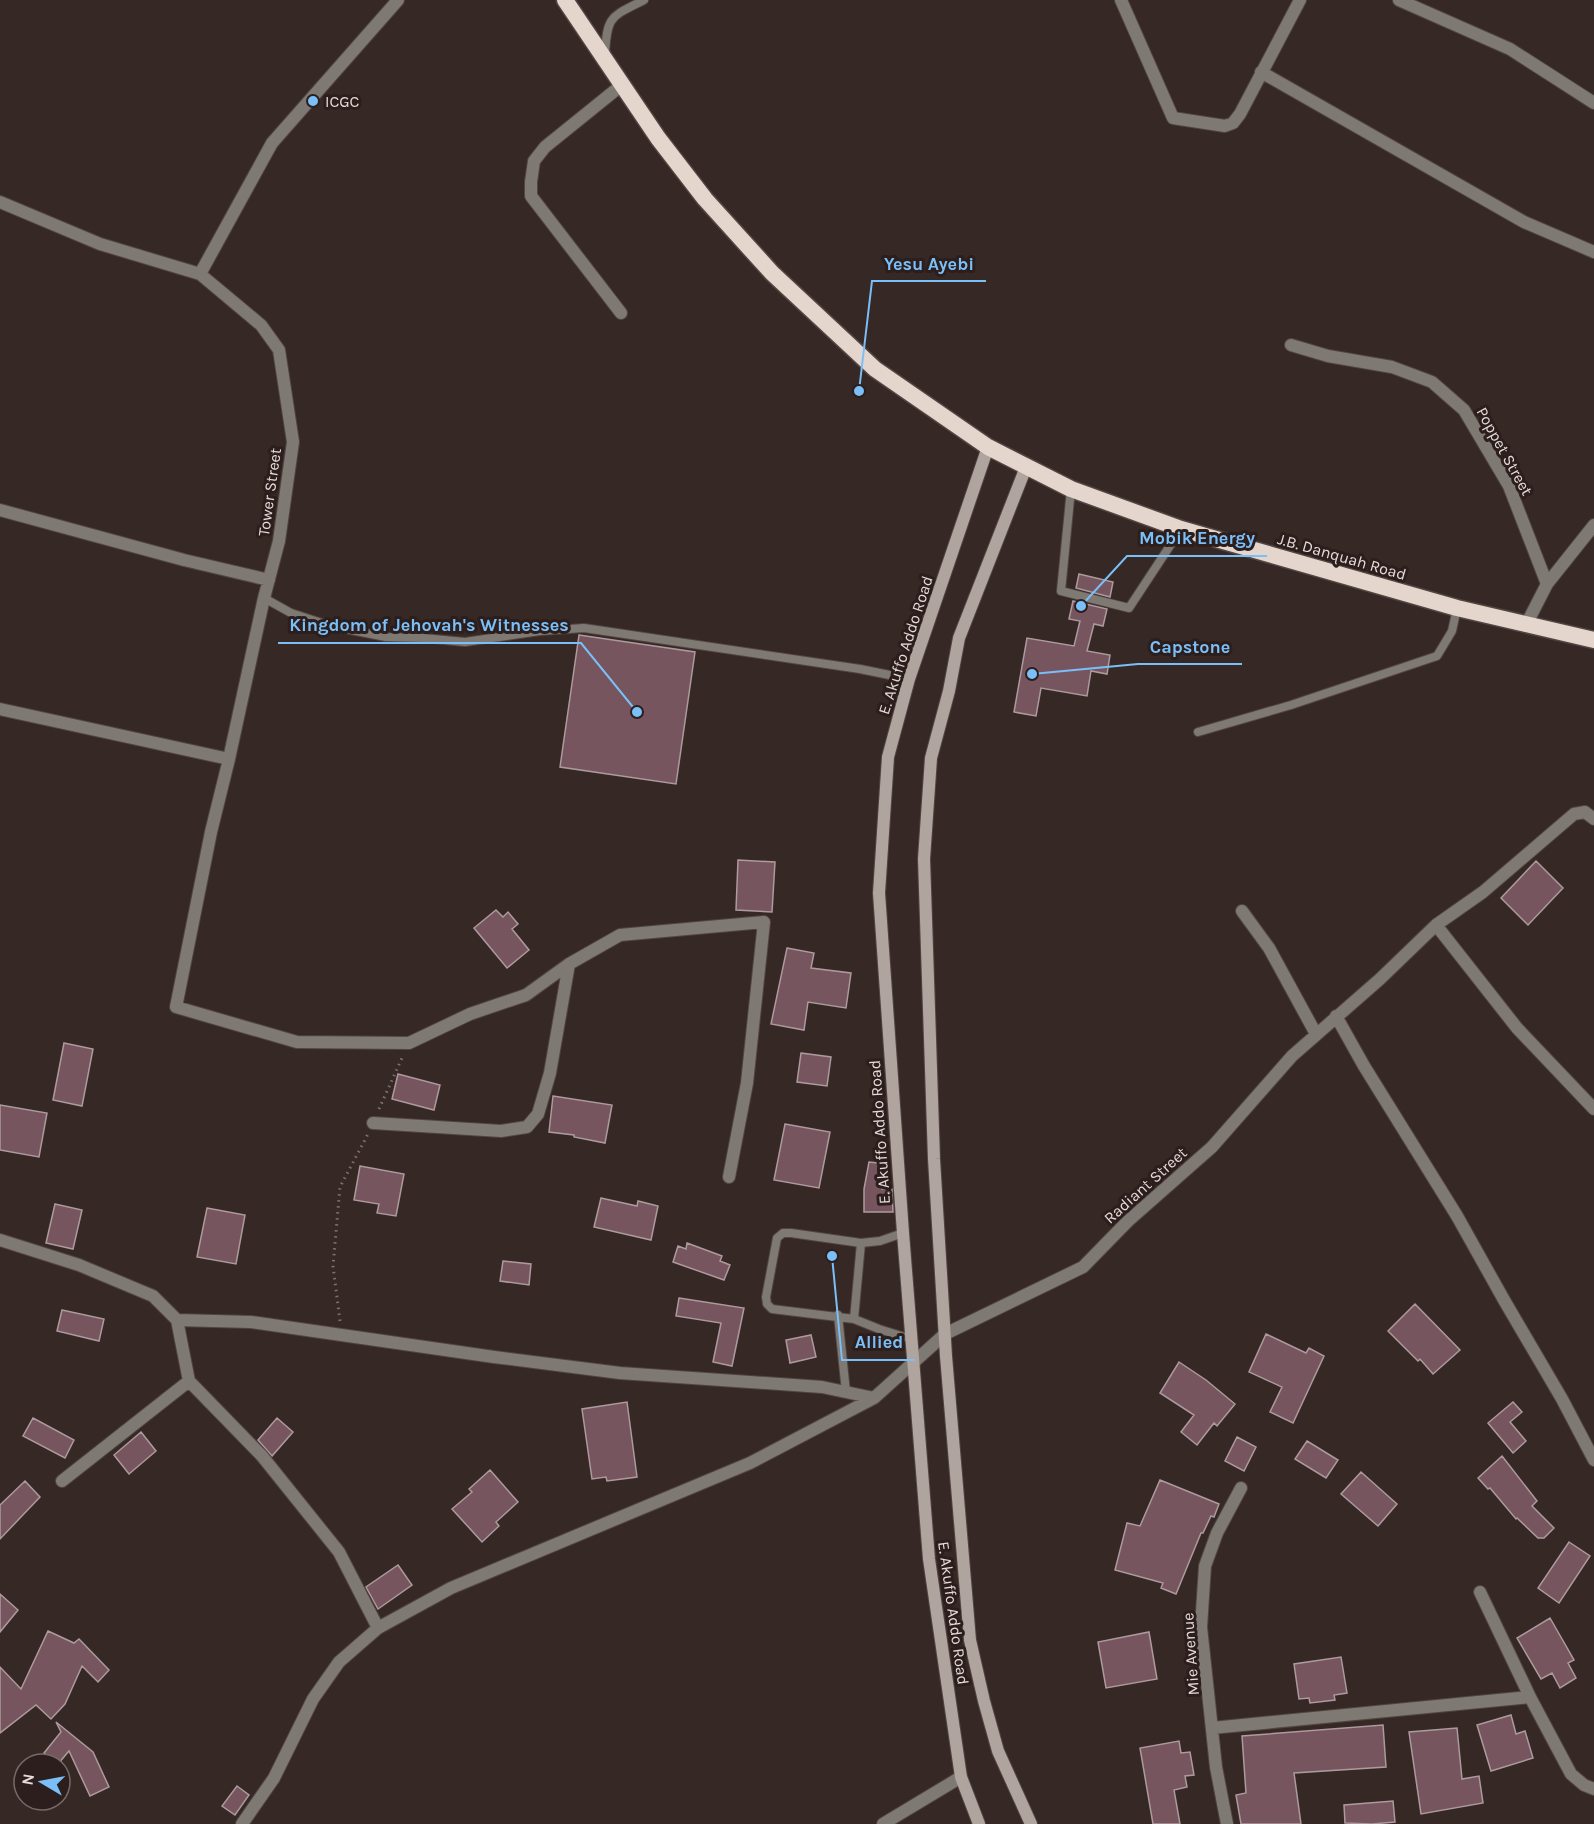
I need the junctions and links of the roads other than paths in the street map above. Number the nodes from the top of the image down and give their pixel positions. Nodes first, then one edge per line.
1 (398, 0) edge
2 (565, 0) edge
3 (644, 0) edge
4 (1121, 0) edge
5 (1300, 0) edge
6 (1399, 0) edge
7 (605, 57) junction
8 (1261, 72) junction
9 (624, 84) junction
10 (1594, 103) edge
11 (0, 202) edge
12 (1594, 252) edge
13 (200, 274) junction
14 (621, 313) dead end
15 (1291, 345) dead end
16 (988, 447) junction
17 (1026, 467) junction
18 (1071, 489) junction
19 (0, 510) edge
20 (1594, 525) edge
21 (1181, 529) junction
22 (269, 580) junction
23 (1546, 584) junction
24 (264, 598) junction
25 (1458, 608) junction
26 (1526, 624) junction
27 (1594, 640) edge
28 (909, 679) junction
29 (0, 709) edge
30 (1198, 732) dead end
31 (229, 759) junction
32 (1594, 819) edge
33 (1242, 911) dead end
34 (1436, 925) junction
35 (569, 964) junction
36 (1336, 1016) junction
37 (1316, 1034) junction
38 (1594, 1109) edge
39 (373, 1123) road end
40 (729, 1177) dead end
41 (903, 1233) junction
42 (0, 1240) edge
43 (861, 1243) junction
44 (838, 1316) junction
45 (854, 1319) junction
46 (177, 1320) junction
47 (945, 1334) junction
48 (911, 1339) junction
49 (914, 1364) junction
50 (189, 1381) junction
51 (846, 1392) junction
52 (874, 1398) junction
53 (1594, 1460) edge
54 (62, 1481) dead end
55 (1241, 1488) dead end
56 (1480, 1592) dead end
57 (378, 1628) junction
58 (1530, 1697) junction
59 (1212, 1728) junction
60 (961, 1777) junction
61 (1594, 1789) edge
62 (242, 1824) edge
63 (883, 1824) edge
64 (979, 1824) edge
65 (1031, 1824) edge
66 (1227, 1824) edge

1 - 13 street
2 - 7 highway, J.B. Danquah Road
3 - 7 lane
4 - 8 street
5 - 8 street
6 - 10 street
7 - 9 highway, J.B. Danquah Road
8 - 12 street
9 - 14 street
9 - 16 highway, J.B. Danquah Road
11 - 13 street
13 - 22 street, Tower Street
15 - 23 street, Poppet Street
16 - 17 highway, J.B. Danquah Road
16 - 28 main road, E. Akuffo Addo Road
17 - 18 highway, J.B. Danquah Road
17 - 47 main road, E. Akuffo Addo Road
18 - 21 highway, J.B. Danquah Road
18 - 21 lane
19 - 22 street
20 - 23 street
21 - 25 highway, J.B. Danquah Road
22 - 24 street, Tower Street
23 - 26 street
24 - 28 lane
24 - 31 street, Tower Street
25 - 26 highway, J.B. Danquah Road
25 - 30 lane
26 - 27 highway, J.B. Danquah Road
28 - 41 main road, E. Akuffo Addo Road
29 - 31 street
31 - 35 street, Tower Street
32 - 34 street, Radiant Street
33 - 37 street
34 - 36 street, Radiant Street
34 - 38 street
35 - 39 street
35 - 40 street
36 - 37 street, Radiant Street
36 - 53 street
37 - 47 street, Radiant Street
41 - 43 lane
41 - 48 main road, E. Akuffo Addo Road
42 - 46 street
43 - 44 lane
43 - 45 lane
44 - 45 lane
44 - 51 lane
45 - 48 lane
46 - 50 street
46 - 51 street
47 - 49 street, Radiant Street
47 - 65 main road, E. Akuffo Addo Road
48 - 49 main road, E. Akuffo Addo Road
49 - 52 street, Radiant Street
49 - 60 main road, E. Akuffo Addo Road
50 - 54 street
50 - 57 street
51 - 52 street
52 - 57 street, Radiant Street
55 - 59 street, Mie Avenue
56 - 58 street
57 - 62 street, Radiant Street
58 - 59 street
58 - 61 street
59 - 66 street, Mie Avenue
60 - 63 street
60 - 64 main road, E. Akuffo Addo Road

